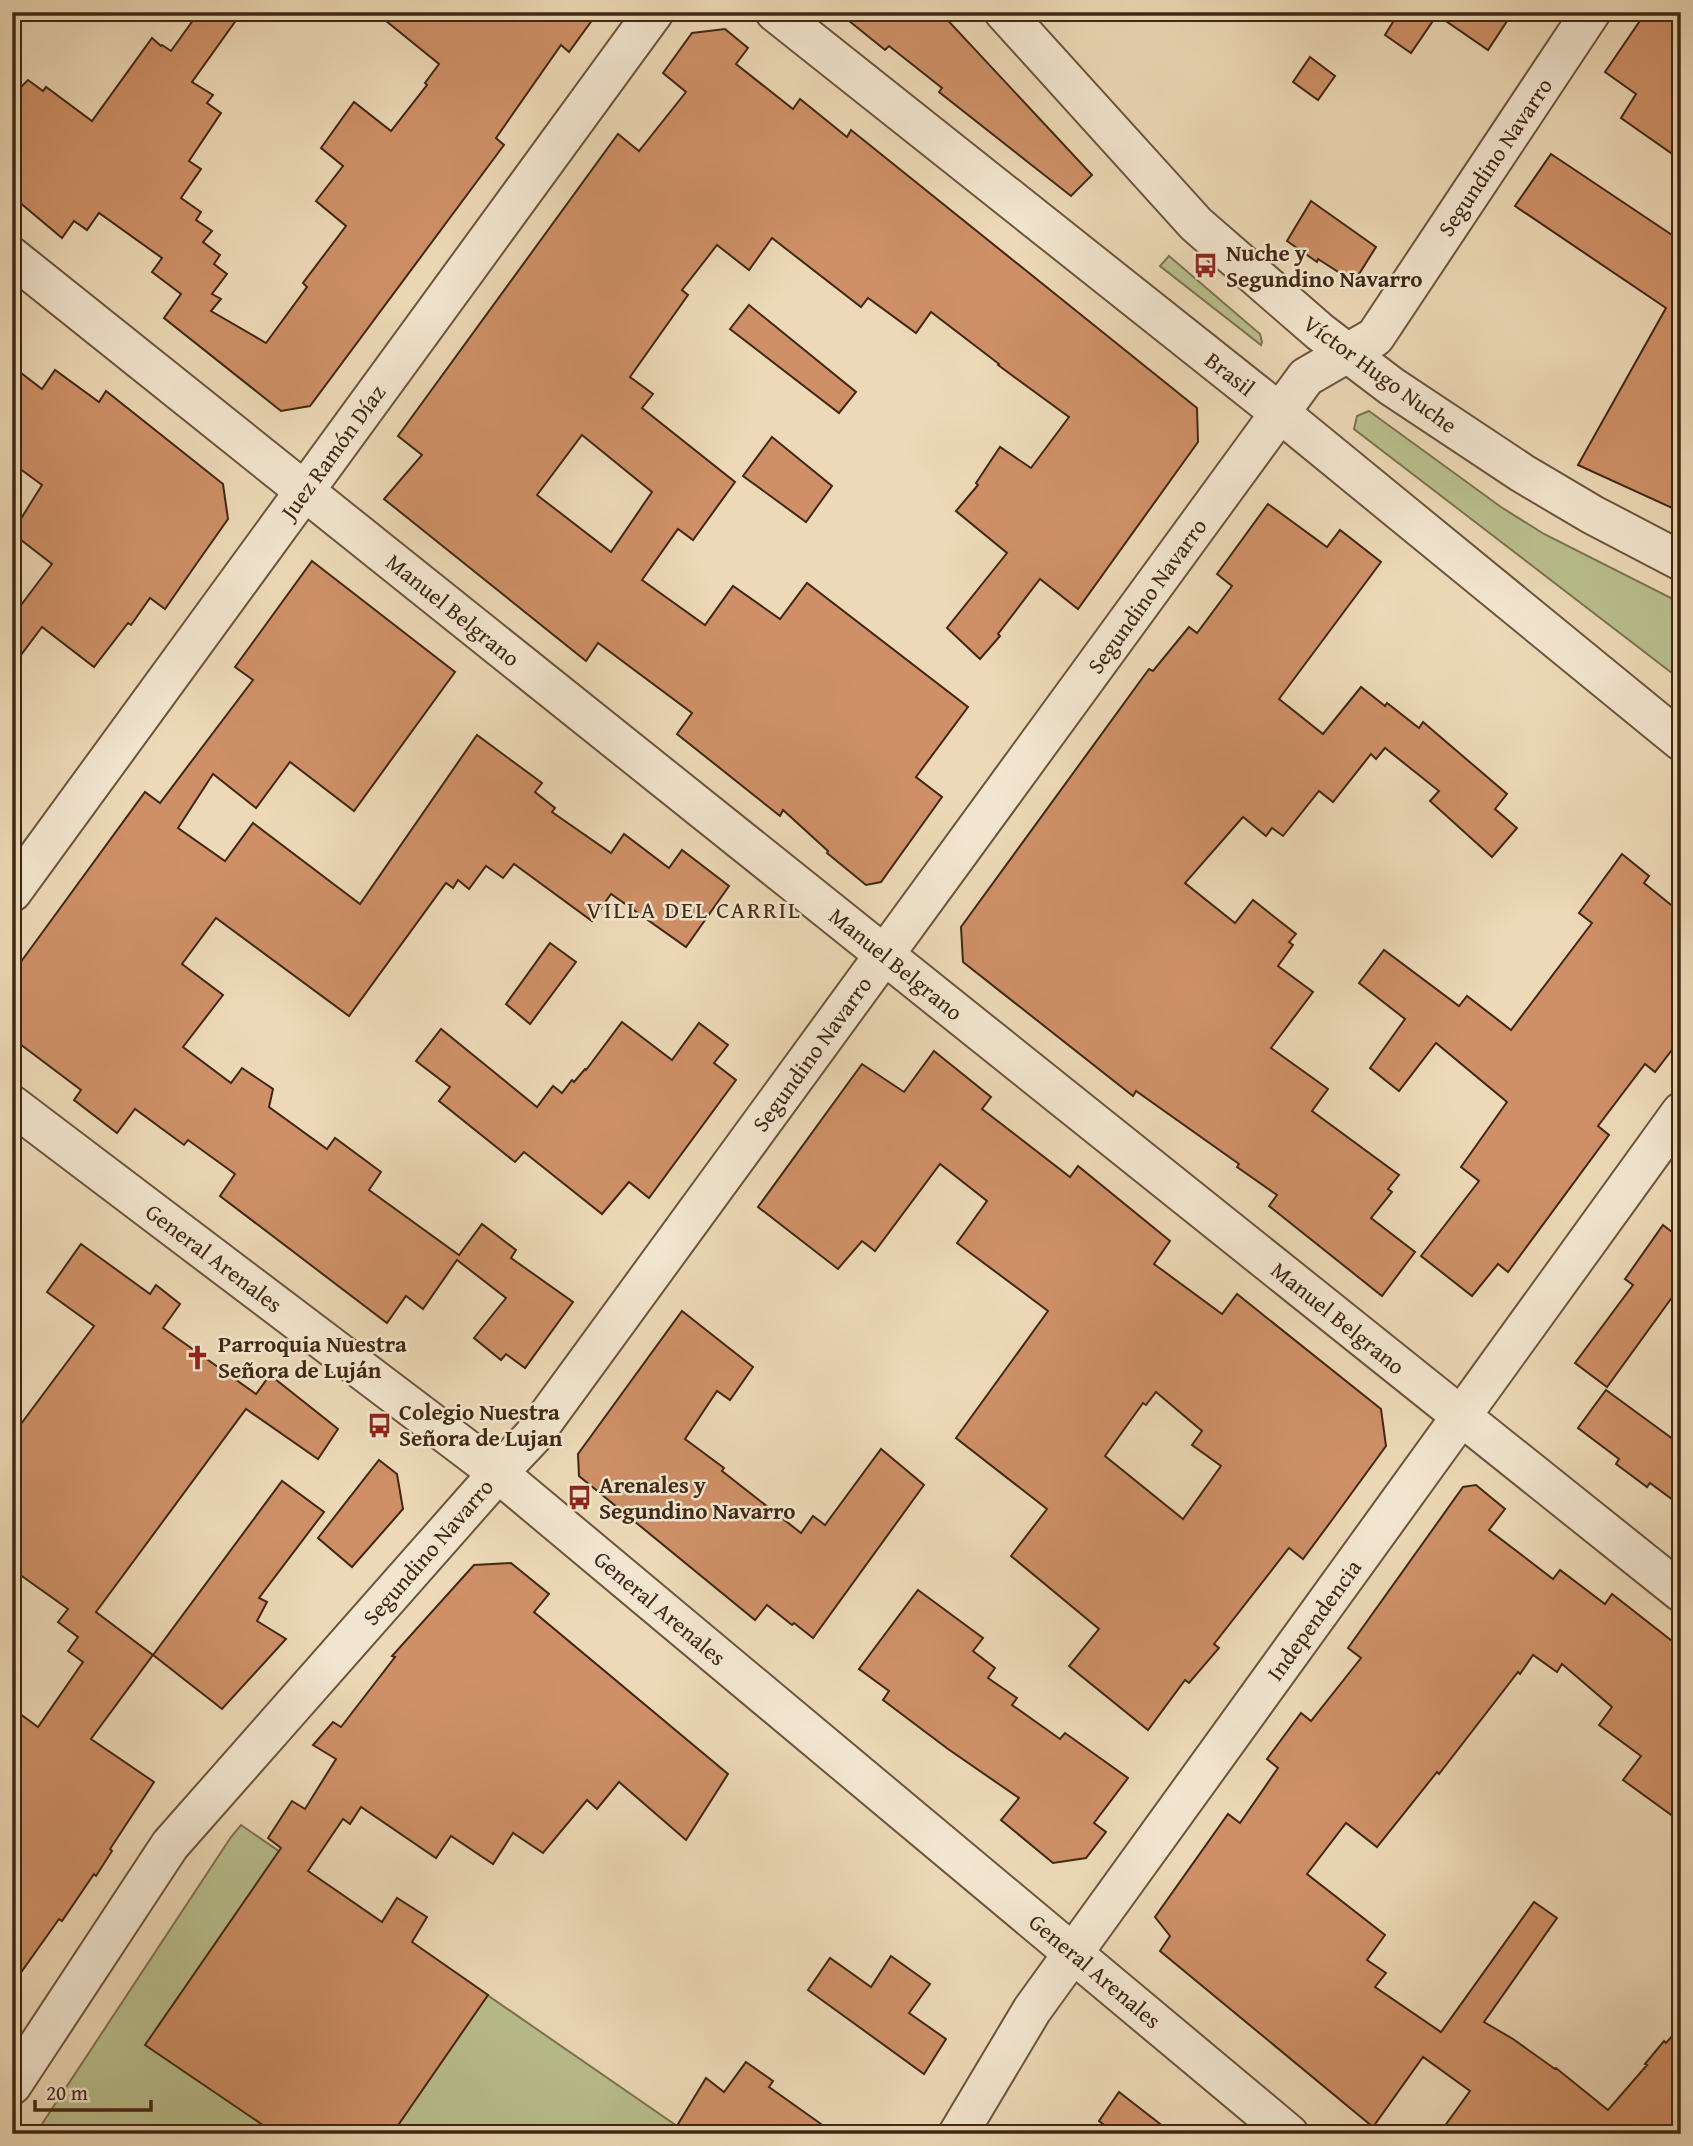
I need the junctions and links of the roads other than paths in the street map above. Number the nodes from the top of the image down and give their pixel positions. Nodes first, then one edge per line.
1 (654, 12) edge
2 (775, 12) edge
3 (1004, 12) edge
4 (1591, 12) edge
5 (12, 257) edge
6 (1348, 353) junction
7 (1280, 413) junction
8 (305, 491) junction
9 (1681, 561) edge
10 (1681, 741) edge
11 (12, 892) edge
12 (884, 955) junction
13 (12, 1105) edge
14 (1681, 1112) edge
15 (1461, 1416) junction
16 (498, 1473) junction
17 (1681, 1592) edge
18 (1073, 1953) junction
19 (12, 2085) edge
20 (958, 2134) edge
21 (1289, 2134) edge

1 - 8 street, Juez Ramón Díaz
2 - 7 street, Brasil
3 - 6 street, Víctor Hugo Nuche
4 - 6 street, Segundino Navarro
5 - 8 street, Manuel Belgrano
6 - 7 street, Segundino Navarro
6 - 9 street, Víctor Hugo Nuche
7 - 10 street, Brasil
7 - 12 street, Segundino Navarro
8 - 11 street, Juez Ramón Díaz
8 - 12 street, Manuel Belgrano
12 - 15 street, Manuel Belgrano
12 - 16 street, Segundino Navarro
13 - 16 street, General Arenales
14 - 15 street, Independencia
15 - 17 street, Manuel Belgrano
15 - 18 street, Independencia
16 - 18 street, General Arenales
16 - 19 street, Segundino Navarro
18 - 20 street, Independencia
18 - 21 street, General Arenales

